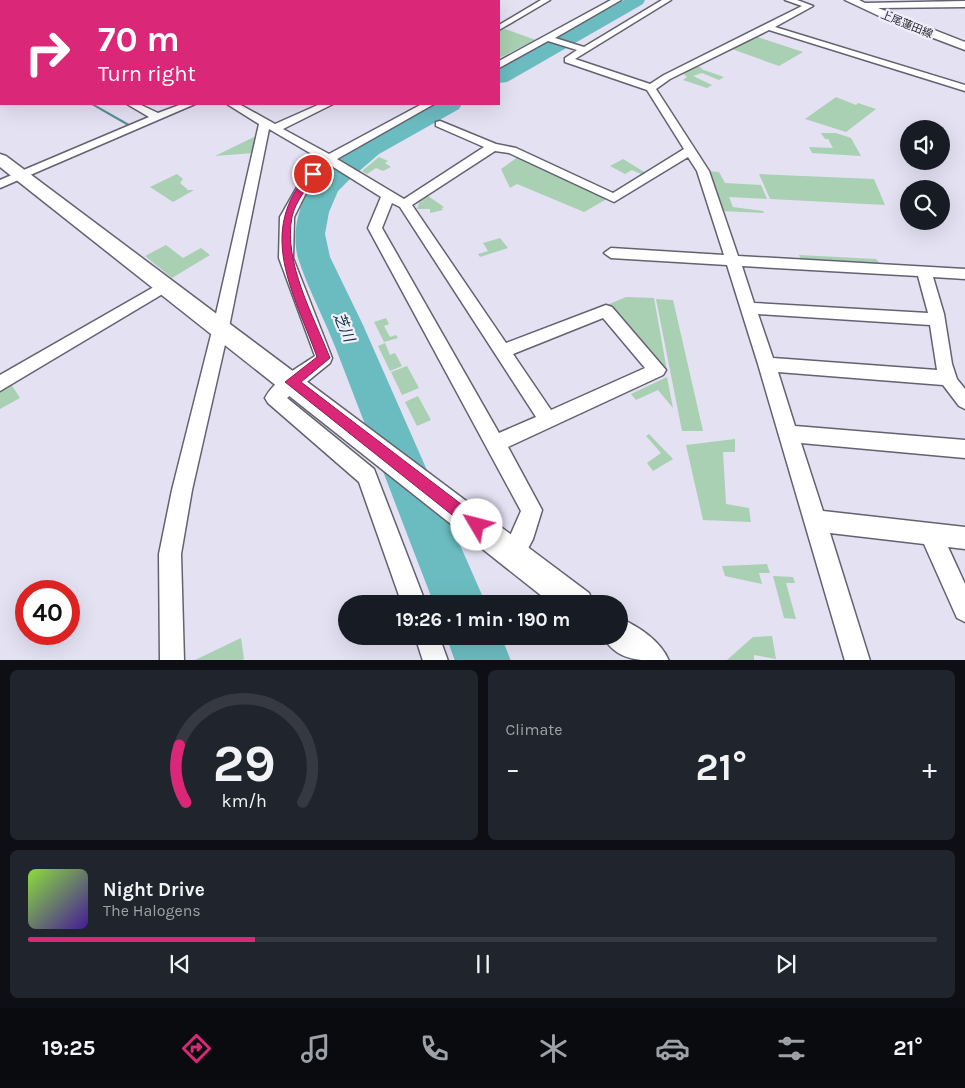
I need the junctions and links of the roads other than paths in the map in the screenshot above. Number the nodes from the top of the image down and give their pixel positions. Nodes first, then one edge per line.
1 (546, 0) edge
2 (616, 0) edge
3 (666, 0) edge
4 (789, 0) edge
5 (856, 2) edge
6 (965, 4) edge
7 (768, 26) junction
8 (500, 27) edge
9 (547, 38) junction
10 (965, 46) edge
11 (582, 49) junction
12 (500, 64) edge
13 (651, 88) junction
14 (965, 88) edge
15 (134, 105) edge
16 (187, 105) edge
17 (234, 105) edge
18 (325, 105) edge
19 (427, 105) edge
20 (157, 117) junction
21 (440, 124) dead end
22 (271, 125) junction
23 (493, 147) junction
24 (691, 150) junction
25 (0, 159) edge
26 (331, 160) junction
27 (22, 175) junction
28 (358, 176) joint
29 (0, 184) edge
30 (388, 196) junction
31 (407, 206) junction
32 (380, 216) junction
33 (611, 253) dead end
34 (732, 260) junction
35 (924, 271) junction
36 (965, 274) edge
37 (166, 285) junction
38 (749, 308) junction
39 (937, 320) junction
40 (221, 327) junction
41 (503, 351) junction
42 (767, 364) junction
43 (946, 378) junction
44 (0, 384) edge
45 (301, 390) junction
46 (965, 401) edge
47 (548, 420) junction
48 (788, 434) junction
49 (495, 444) junction
50 (965, 449) edge
51 (816, 521) junction
52 (931, 534) junction
53 (965, 538) edge
54 (513, 554) junction
55 (411, 595) edge
56 (566, 595) edge
57 (965, 610) edge
58 (628, 642) edge
59 (430, 645) edge
60 (172, 660) edge
61 (436, 660) edge
62 (652, 660) edge
63 (858, 660) edge

1 - 8 street
2 - 9 street
3 - 11 street
4 - 7 street
5 - 6 street
5 - 10 street, 上尾蓮田線
7 - 13 street
7 - 14 street
9 - 11 street
9 - 12 street
11 - 13 street
13 - 24 street
15 - 20 street
16 - 20 street
17 - 22 street
18 - 22 street
19 - 26 street
20 - 27 street
21 - 23 street
22 - 26 street
22 - 40 street
23 - 24 street
23 - 31 street
24 - 34 street
25 - 27 street
26 - 28 street
26 - 45 street
27 - 29 street
27 - 37 street
28 - 30 street
30 - 31 street
30 - 32 street
31 - 32 street
31 - 41 street
32 - 49 street
33 - 34 street
34 - 35 street
34 - 38 street
35 - 36 street
35 - 39 street
37 - 40 street
37 - 44 street
38 - 39 street
38 - 42 street
39 - 43 street
40 - 45 street
40 - 60 street
41 - 47 street
41 - 47 street
42 - 43 street
42 - 48 street
43 - 46 street
45 - 54 street
45 - 55 street
47 - 49 street
48 - 50 street
48 - 51 street
49 - 54 street
51 - 52 street
51 - 63 street
52 - 53 street
52 - 57 street
54 - 56 street
58 - 62 street
59 - 61 street

